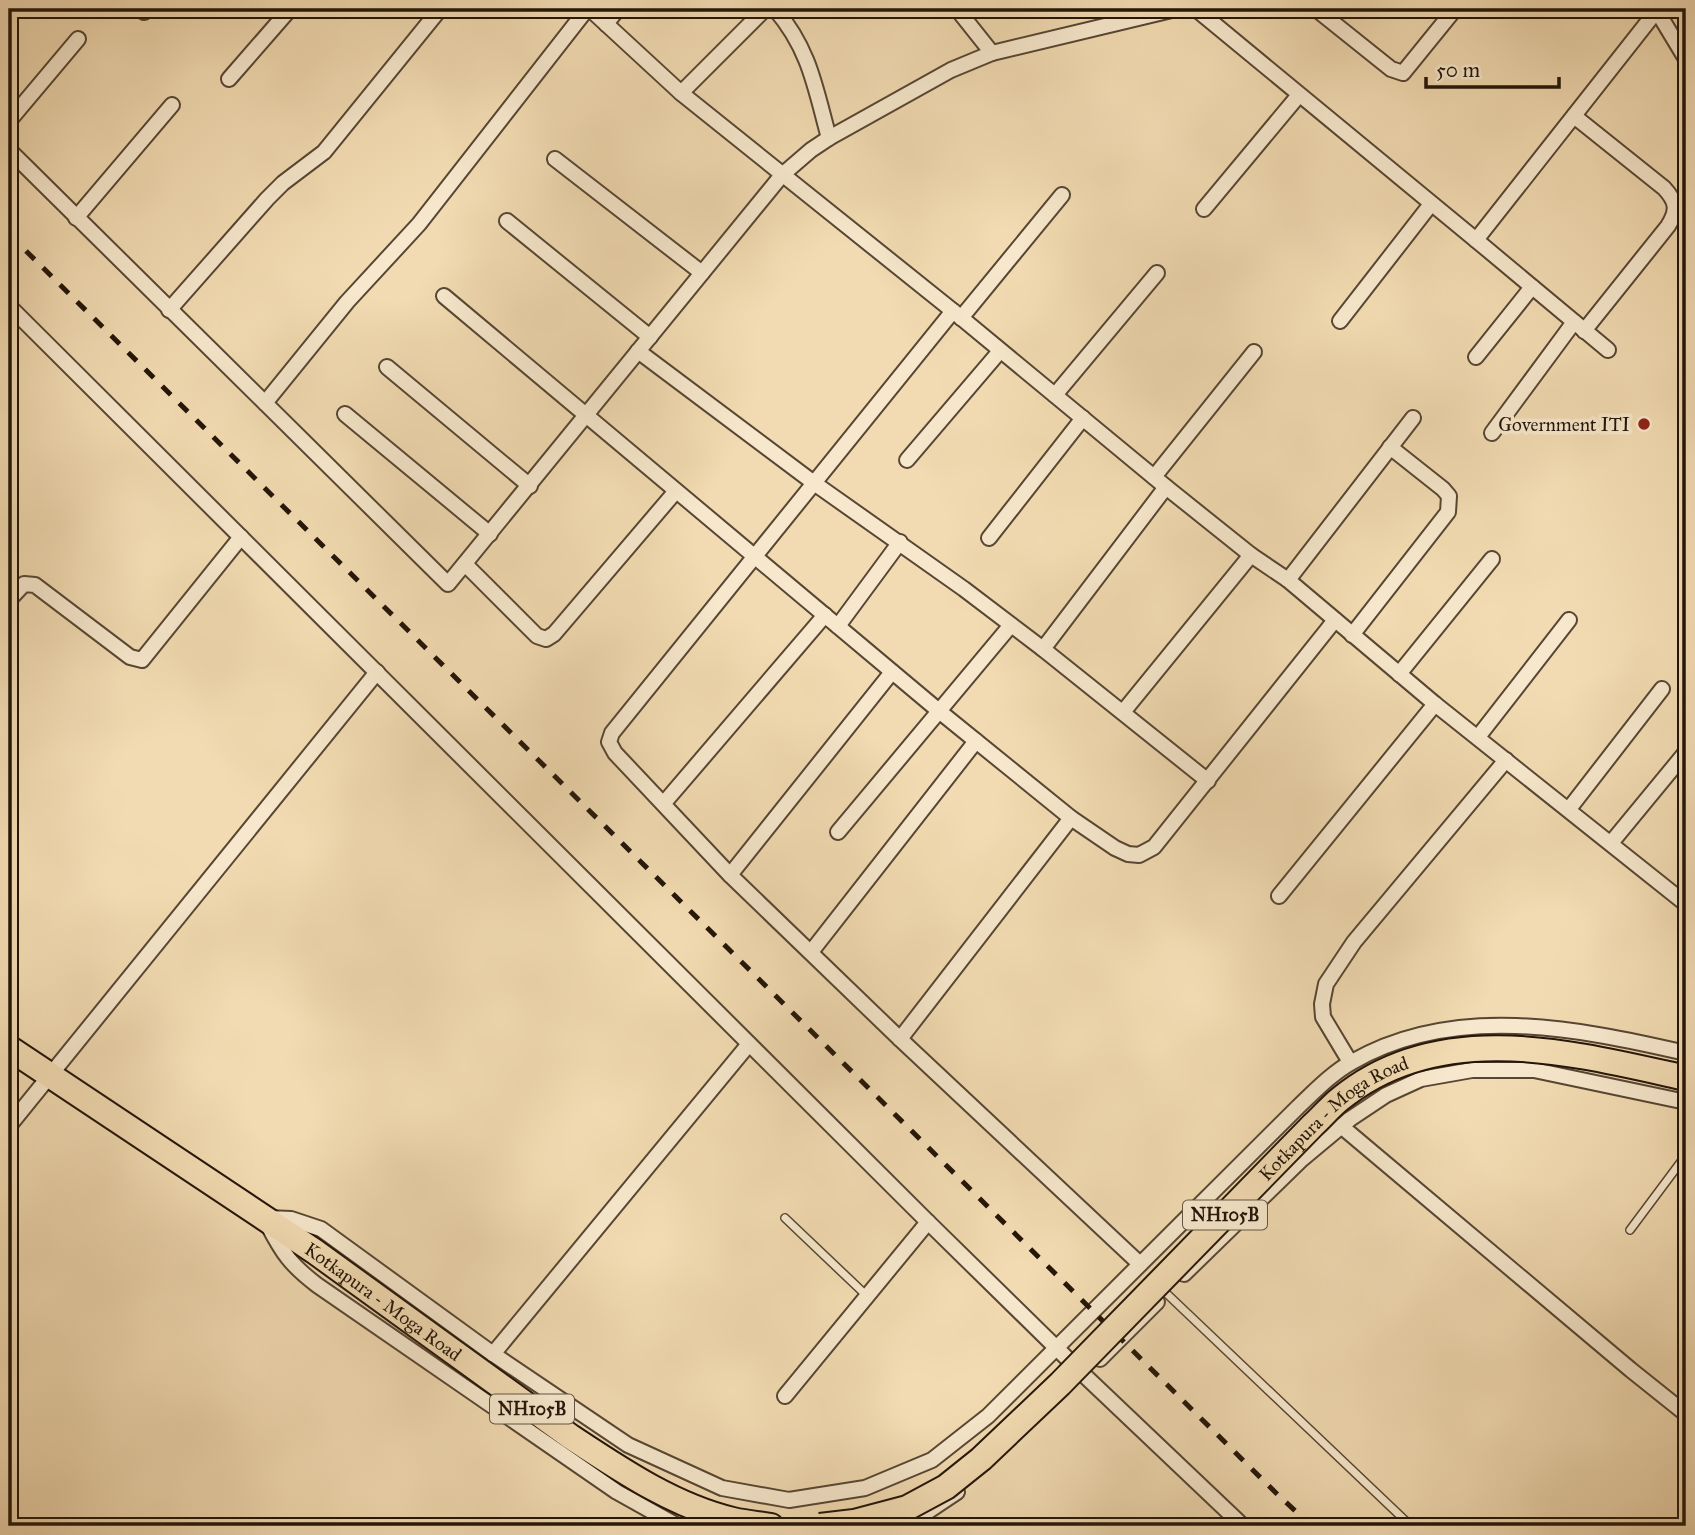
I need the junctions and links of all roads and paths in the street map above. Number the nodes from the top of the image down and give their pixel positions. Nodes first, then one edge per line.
1 (290, 9) edge
2 (440, 9) edge
3 (588, 9) edge
4 (618, 9) edge
5 (765, 9) edge
6 (775, 9) edge
7 (957, 9) edge
8 (1176, 9) edge
9 (1195, 9) edge
10 (1316, 9) edge
11 (1455, 9) edge
12 (1657, 10) edge
13 (606, 24) junction
14 (78, 39) dead end
15 (992, 53) junction
16 (1686, 60) edge
17 (229, 79) dead end
18 (681, 93) junction
19 (1299, 95) junction
20 (172, 105) dead end
21 (1574, 116) junction
22 (9, 121) edge
23 (829, 138) junction
24 (9, 150) edge
25 (555, 159) dead end
26 (782, 176) junction
27 (1062, 195) dead end
28 (1432, 204) junction
29 (1204, 209) dead end
30 (76, 218) junction
31 (507, 221) dead end
32 (1476, 240) junction
33 (702, 273) junction
34 (1157, 273) dead end
35 (1531, 287) junction
36 (444, 296) dead end
37 (9, 306) edge
38 (169, 310) junction
39 (957, 315) junction
40 (1340, 321) dead end
41 (1579, 326) junction
42 (650, 337) junction
43 (1608, 350) dead end
44 (638, 351) junction
45 (1000, 351) junction
46 (1254, 352) dead end
47 (1476, 358) dead end
48 (387, 367) dead end
49 (1055, 395) junction
50 (265, 402) junction
51 (345, 414) dead end
52 (585, 415) junction
53 (1083, 418) junction
54 (1413, 418) dead end
55 (1492, 433) dead end
56 (1390, 447) junction
57 (907, 460) dead end
58 (1154, 477) junction
59 (814, 483) junction
60 (530, 486) junction
61 (1166, 486) junction
62 (676, 491) junction
63 (489, 534) junction
64 (242, 537) junction
65 (989, 538) dead end
66 (900, 542) junction
67 (1251, 555) junction
68 (756, 558) junction
69 (1492, 559) dead end
70 (465, 564) junction
71 (1287, 580) junction
72 (9, 600) edge
73 (825, 615) junction
74 (1335, 620) junction
75 (1569, 620) dead end
76 (1012, 625) junction
77 (838, 626) junction
78 (1352, 635) junction
79 (1043, 649) junction
80 (377, 672) junction
81 (892, 672) junction
82 (1399, 674) junction
83 (1662, 689) dead end
84 (1435, 704) junction
85 (939, 711) junction
86 (1123, 712) junction
87 (1478, 737) junction
88 (976, 741) junction
89 (1686, 752) edge
90 (1507, 760) junction
91 (1208, 781) junction
92 (664, 803) junction
93 (1569, 809) junction
94 (1071, 818) junction
95 (838, 832) dead end
96 (1611, 843) junction
97 (730, 874) junction
98 (1279, 896) dead end
99 (1686, 904) edge
100 (811, 952) junction
101 (900, 1038) junction
102 (749, 1044) junction
103 (9, 1048) edge
104 (1686, 1053) edge
105 (1350, 1062) junction
106 (49, 1076) junction
107 (1686, 1078) edge
108 (1686, 1102) edge
109 (9, 1126) edge
110 (1341, 1126) junction
111 (1686, 1154) edge
112 (264, 1218) junction
113 (785, 1218) dead end
114 (928, 1222) junction
115 (1630, 1230) dead end
116 (1140, 1264) junction
117 (1166, 1293) junction
118 (867, 1296) junction
119 (1056, 1346) junction
120 (492, 1354) junction
121 (1084, 1375) junction
122 (785, 1395) dead end
123 (1686, 1414) edge
124 (678, 1526) edge
125 (771, 1526) edge
126 (820, 1526) edge
127 (906, 1526) edge
128 (1243, 1526) edge
129 (1411, 1526) edge

1 - 17 street
2 - 38 street
3 - 13 street
3 - 50 street
4 - 13 street
5 - 18 street
6 - 23 street
7 - 15 street
8 - 15 street
9 - 19 street
10 - 11 street
12 - 16 street
12 - 21 street
13 - 18 street
14 - 22 street
15 - 23 street
18 - 26 street
19 - 28 street
19 - 29 street
20 - 30 street
21 - 32 street
21 - 41 street
23 - 26 street
24 - 30 street
25 - 33 street
26 - 33 street
26 - 39 street
27 - 39 street
28 - 32 street
28 - 40 street
30 - 38 street
31 - 42 street
32 - 35 street
33 - 42 street
34 - 49 street
35 - 41 street
35 - 47 street
36 - 52 street
37 - 64 street
38 - 50 street
39 - 45 street
39 - 59 street
41 - 43 street
41 - 55 street
42 - 44 street
44 - 52 street
44 - 59 street
45 - 49 street
45 - 57 street
46 - 58 street
48 - 60 street
49 - 53 street
50 - 70 street
51 - 63 street
52 - 60 street
52 - 62 street
53 - 58 street
53 - 65 street
54 - 56 street
56 - 71 street
56 - 78 street
58 - 61 street
59 - 66 street
59 - 68 street
60 - 63 street
61 - 67 street
61 - 79 street
62 - 68 street
62 - 70 street
63 - 70 street
64 - 72 street
64 - 80 street
66 - 76 street
66 - 77 street
67 - 71 street
67 - 86 street
68 - 73 street
68 - 92 street
69 - 82 street
71 - 74 street
73 - 77 street
73 - 92 street
74 - 78 street
74 - 91 street
75 - 87 street
76 - 79 street
76 - 85 street
77 - 81 street
78 - 82 street
79 - 86 street
80 - 102 street
80 - 106 street
81 - 85 street
81 - 97 street
82 - 84 street
83 - 93 street
84 - 87 street
84 - 98 street
85 - 88 street
85 - 95 street
86 - 91 street
87 - 90 street
88 - 94 street
88 - 100 street
89 - 96 street
90 - 93 street
90 - 105 street
91 - 94 street
92 - 97 street
93 - 96 street
94 - 101 street
96 - 99 street
97 - 100 street
100 - 101 street
101 - 116 street
102 - 114 street
102 - 120 street
103 - 106 highway, Kotkapura - Moga Road / NH105B
104 - 105 street
105 - 116 street
106 - 109 street
106 - 112 highway, Kotkapura - Moga Road / NH105B
107 - 126 highway, Kotkapura - Moga Road / NH105B, bridge
108 - 110 street
110 - 117 street
110 - 123 street
111 - 115 lane
112 - 120 street
112 - 124 street
112 - 125 highway, Kotkapura - Moga Road / NH105B
113 - 118 lane
114 - 118 street
114 - 119 street
116 - 119 street
117 - 121 street
117 - 129 lane
118 - 122 street
119 - 120 street
119 - 121 street
121 - 127 street
121 - 128 street

